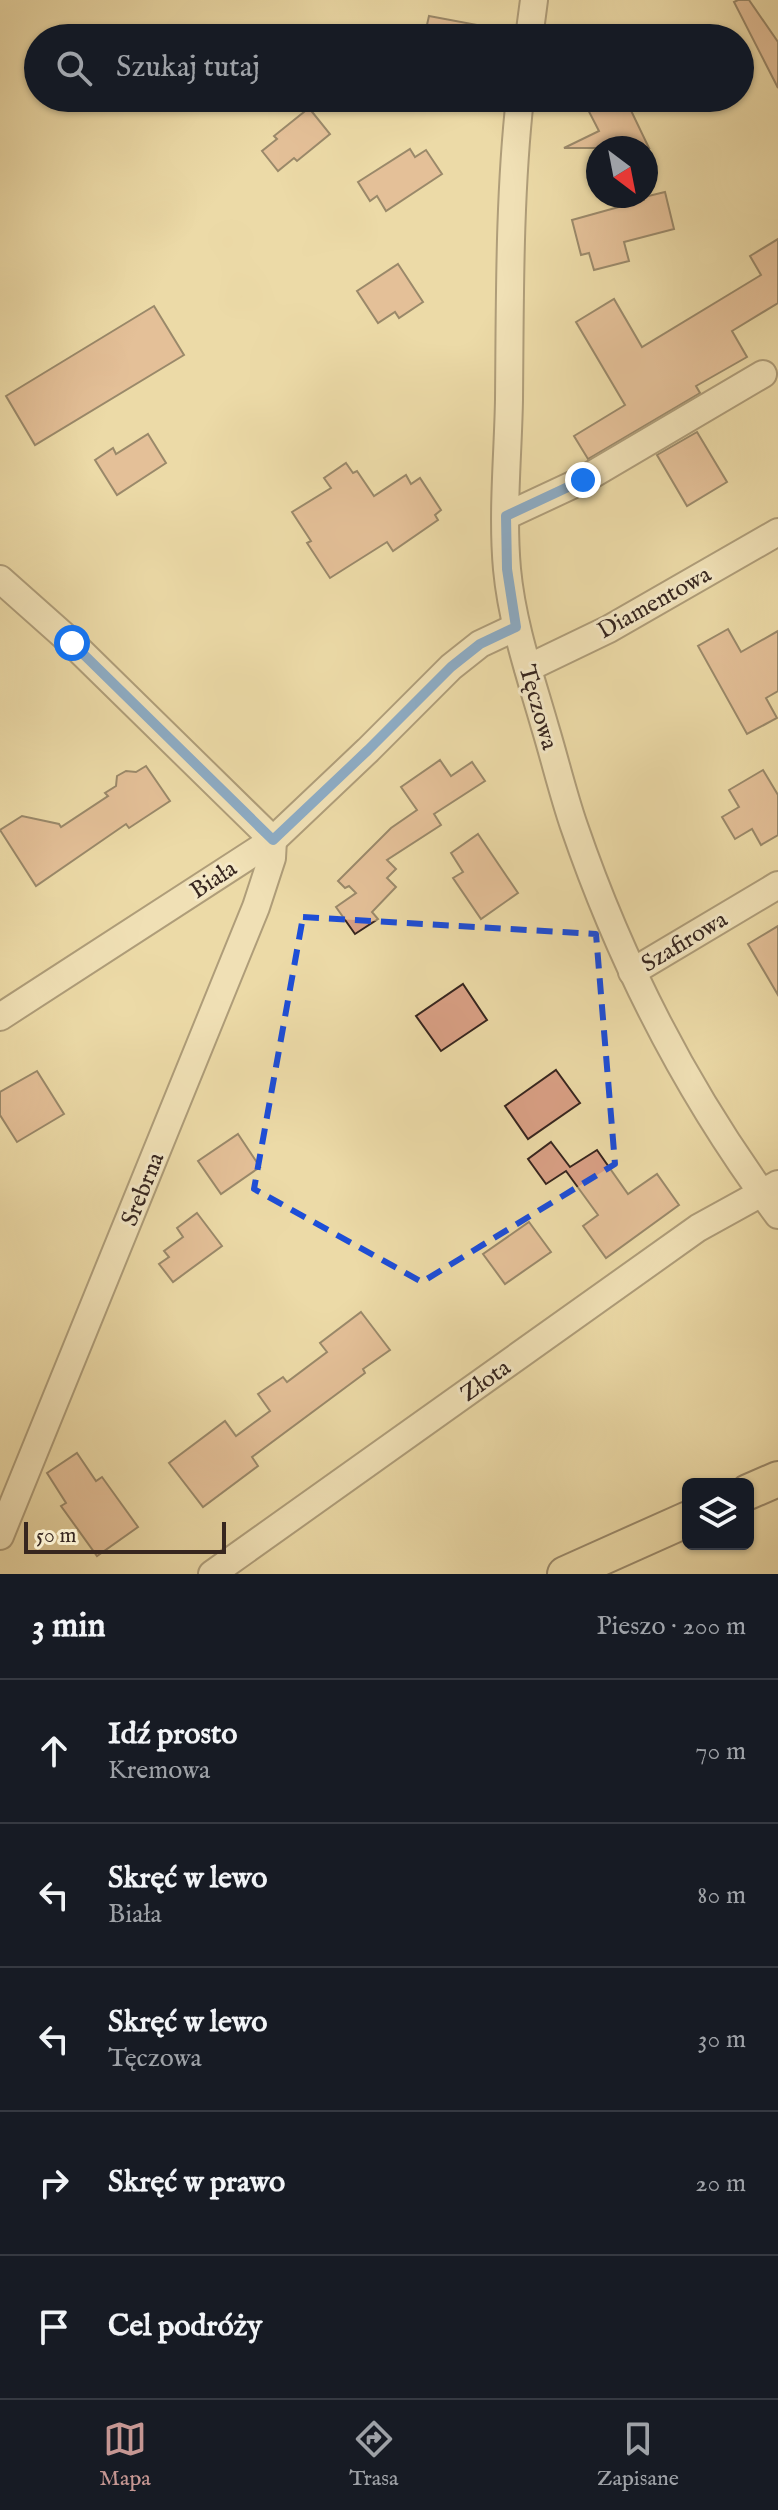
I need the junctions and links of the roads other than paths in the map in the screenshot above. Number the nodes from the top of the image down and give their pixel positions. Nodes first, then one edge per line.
1 (534, 0) edge
2 (531, 24) edge
3 (519, 112) edge
4 (763, 374) dead end
5 (506, 516) junction
6 (778, 532) edge
7 (0, 579) edge
8 (516, 627) junction
9 (528, 668) junction
10 (273, 840) junction
11 (778, 885) edge
12 (632, 972) junction
13 (0, 1017) edge
14 (770, 1189) edge
15 (778, 1215) edge
16 (778, 1479) edge
17 (754, 1489) edge
18 (682, 1522) edge
19 (0, 1536) edge
20 (212, 1574) edge
21 (565, 1574) edge

1 - 2 street
3 - 5 street, Tęczowa
4 - 5 street
5 - 8 street, Tęczowa
6 - 9 street, Diamentowa
7 - 10 street
8 - 9 street, Tęczowa
8 - 10 street, Biała
9 - 12 street, Tęczowa
10 - 13 street, Biała
10 - 19 street, Srebrna
11 - 12 street, Szafirowa
12 - 14 street, Tęczowa
14 - 15 street, Tęczowa
14 - 20 street, Złota
16 - 17 main road
18 - 21 main road

